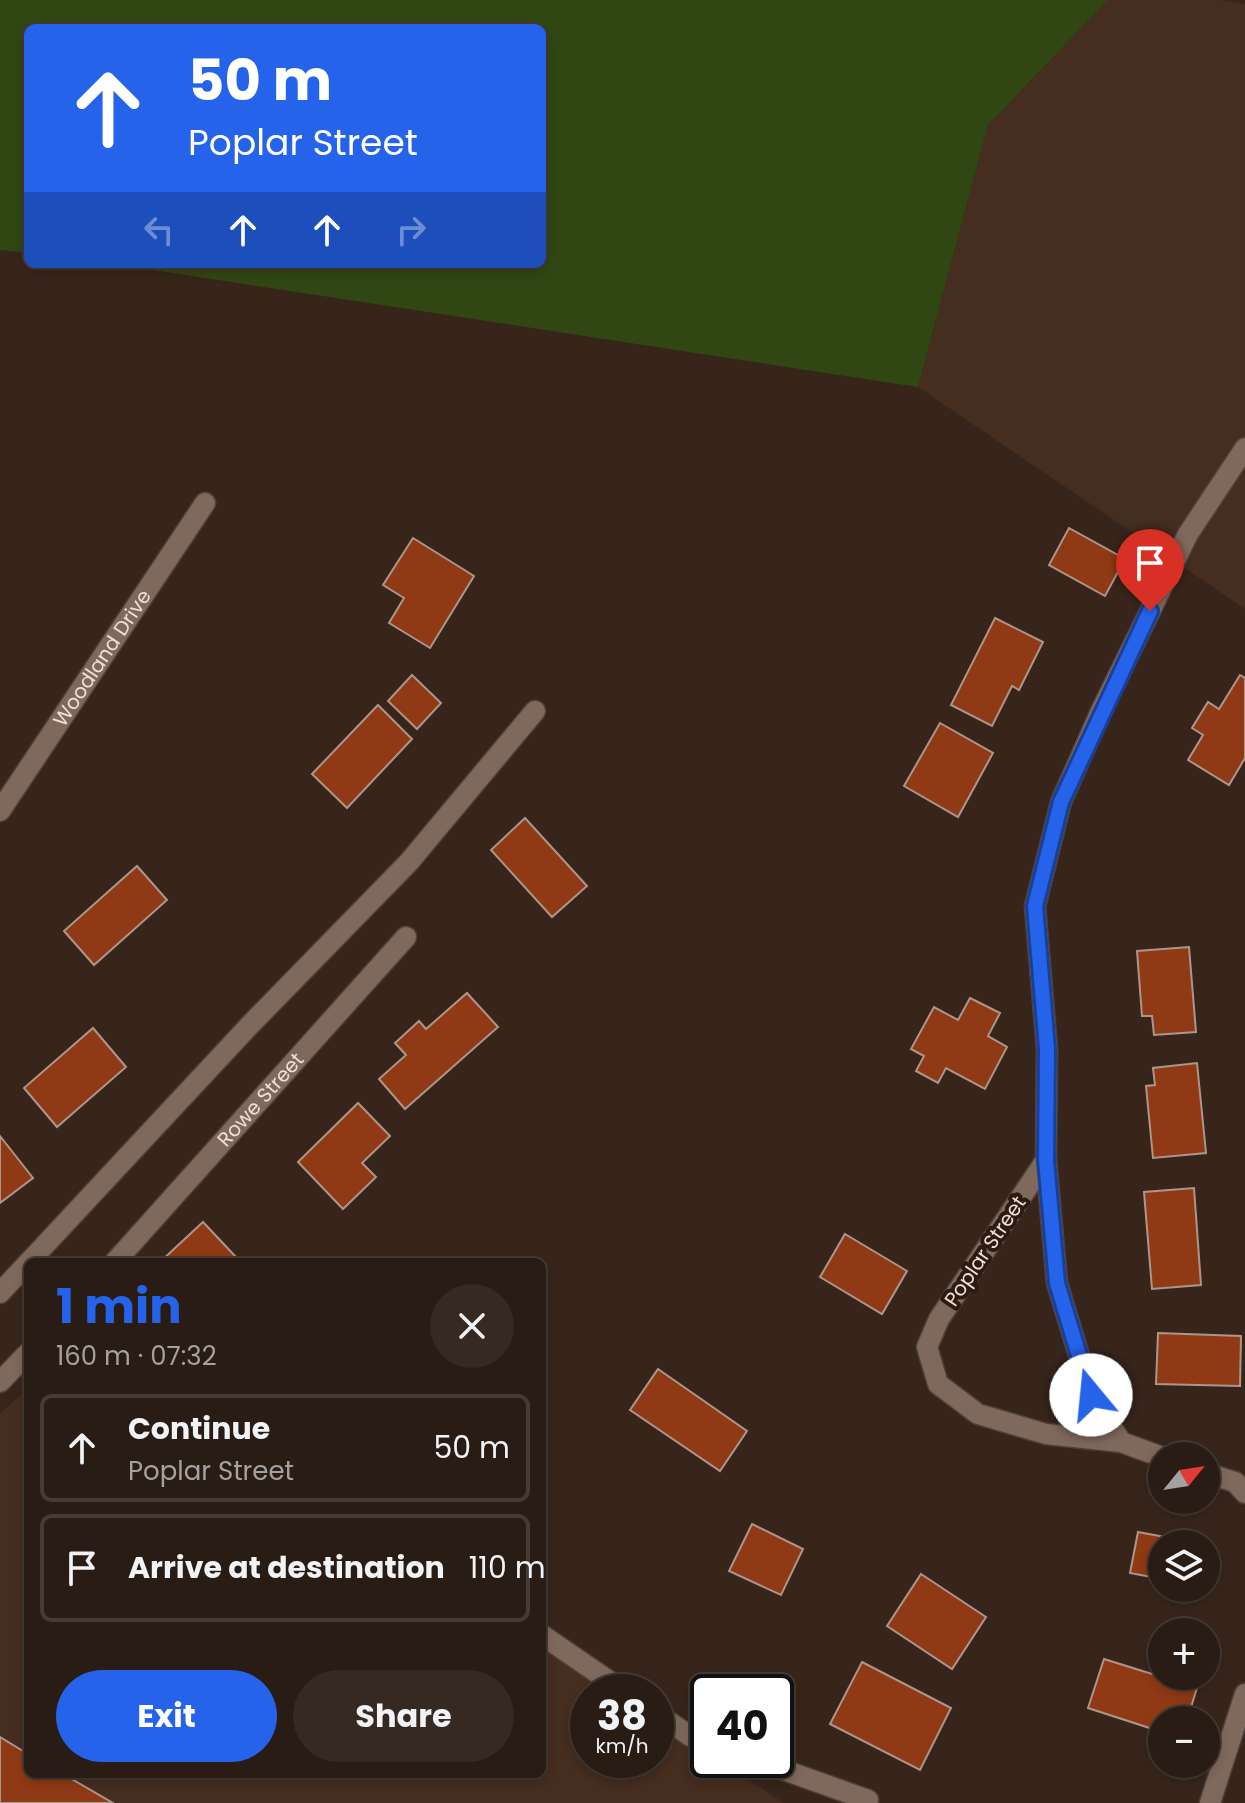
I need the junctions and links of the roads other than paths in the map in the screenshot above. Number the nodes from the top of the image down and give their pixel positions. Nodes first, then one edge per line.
1 (1245, 448) edge
2 (205, 503) dead end
3 (535, 711) dead end
4 (0, 811) edge
5 (406, 937) dead end
6 (1046, 1160) junction
7 (34, 1258) edge
8 (119, 1258) edge
9 (24, 1268) edge
10 (0, 1293) edge
11 (24, 1357) edge
12 (0, 1382) edge
13 (1121, 1442) junction
14 (1148, 1452) edge
15 (1220, 1477) edge
16 (1245, 1493) edge
17 (546, 1638) edge
18 (599, 1674) edge
19 (1245, 1694) edge
20 (794, 1774) edge
21 (868, 1800) dead end
22 (1210, 1803) edge

1 - 6 street
2 - 4 street, Woodland Drive
3 - 7 street
5 - 8 street, Rowe Street
6 - 13 street
6 - 13 street, Poplar Street
9 - 10 street
11 - 12 street
13 - 14 street, Poplar Street
15 - 16 street
17 - 18 street
19 - 22 street
20 - 21 street

